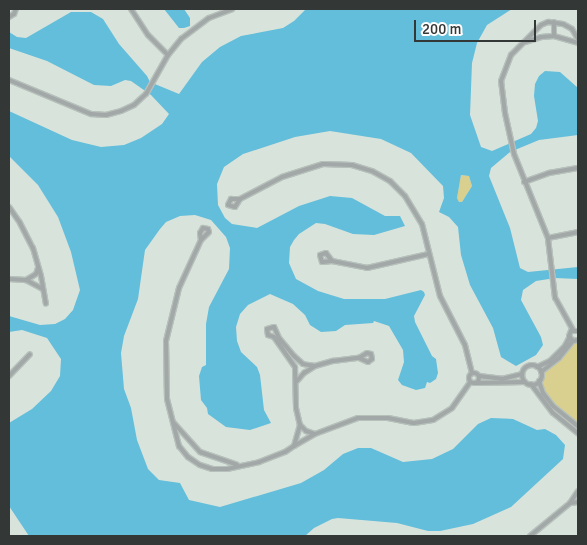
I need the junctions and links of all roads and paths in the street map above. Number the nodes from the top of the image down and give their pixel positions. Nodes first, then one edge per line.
1 (16, 9) edge
2 (131, 9) edge
3 (215, 9) edge
4 (232, 9) edge
5 (217, 14) junction
6 (9, 17) edge
7 (554, 22) junction
8 (554, 36) junction
9 (578, 38) edge
10 (523, 43) junction
11 (578, 43) edge
12 (168, 55) junction
13 (9, 80) edge
14 (578, 168) edge
15 (524, 182) junction
16 (240, 199) dead end
17 (9, 207) edge
18 (578, 232) edge
19 (548, 238) junction
20 (201, 240) dead end
21 (428, 254) junction
22 (332, 261) dead end
23 (39, 266) junction
24 (9, 279) edge
25 (26, 280) junction
26 (43, 289) junction
27 (46, 304) dead end
28 (573, 330) junction
29 (578, 331) edge
30 (571, 339) junction
31 (578, 340) edge
32 (30, 354) dead end
33 (359, 358) dead end
34 (300, 362) junction
35 (315, 366) junction
36 (295, 367) junction
37 (537, 367) junction
38 (541, 372) junction
39 (472, 373) junction
40 (522, 374) junction
41 (9, 376) edge
42 (479, 376) junction
43 (539, 381) junction
44 (473, 382) junction
45 (296, 383) junction
46 (528, 384) junction
47 (172, 420) junction
48 (300, 425) junction
49 (578, 426) edge
50 (578, 433) edge
51 (315, 434) junction
52 (294, 446) junction
53 (200, 452) junction
54 (194, 462) junction
55 (238, 465) junction
56 (578, 491) edge
57 (578, 502) edge
58 (570, 503) junction
59 (530, 536) edge

1 - 6 street
2 - 12 street
3 - 5 street
4 - 5 street
5 - 12 street
7 - 8 street
7 - 9 street
7 - 10 street
8 - 10 street
8 - 11 street
10 - 15 street
12 - 13 street
14 - 15 street
15 - 19 street
16 - 21 street
17 - 23 street
18 - 19 street
19 - 28 street
20 - 47 street
21 - 22 street
21 - 39 street
23 - 25 street
23 - 26 street
24 - 25 street
25 - 26 street
26 - 27 street
28 - 29 street
28 - 30 street
30 - 31 street
30 - 37 street
30 - 38 street
32 - 41 street
33 - 35 street
34 - 35 street
34 - 36 street
34 - 36 street
35 - 45 street
36 - 45 street
37 - 38 street
37 - 40 street
38 - 43 street
39 - 42 street
39 - 44 street
40 - 42 street
40 - 46 street
42 - 44 street
43 - 46 street
43 - 49 street
44 - 46 street
44 - 51 street
45 - 48 street
46 - 50 street
47 - 53 street
47 - 54 street
48 - 51 street
48 - 52 street
51 - 52 street
52 - 55 street
53 - 54 street
53 - 55 street
54 - 55 street
56 - 58 street
57 - 58 street
58 - 59 street

